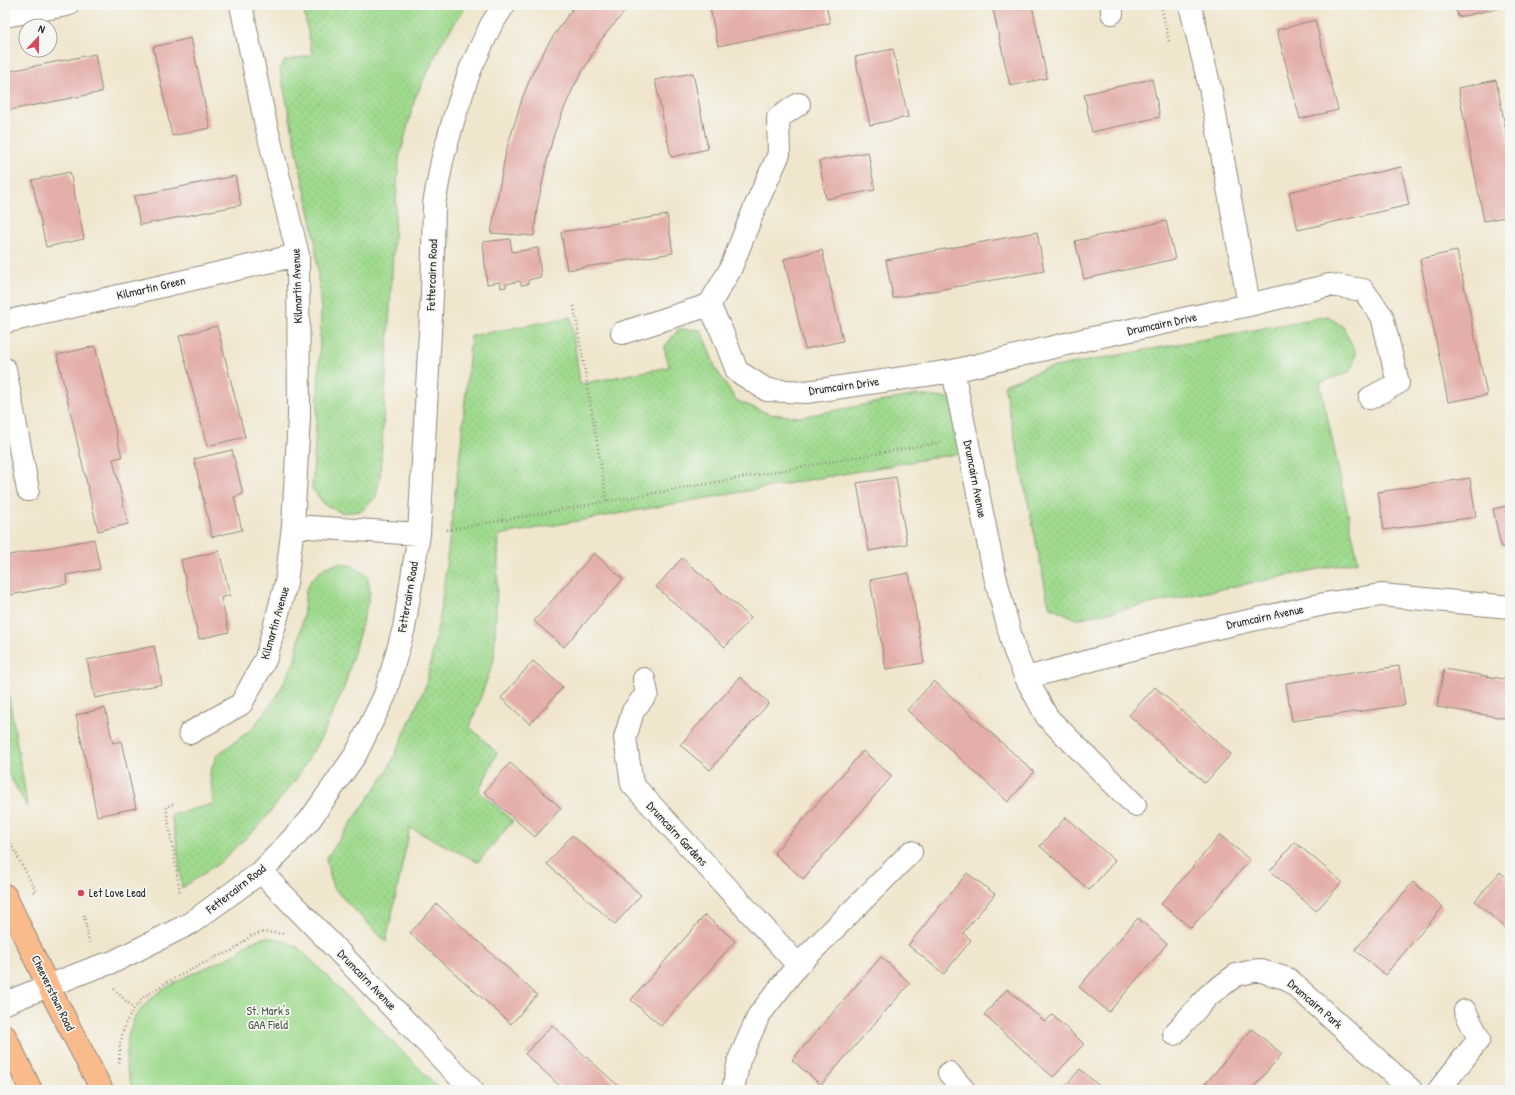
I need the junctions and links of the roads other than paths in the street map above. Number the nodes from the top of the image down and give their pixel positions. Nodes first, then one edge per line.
1 (67, 5) edge
2 (241, 5) edge
3 (504, 5) edge
4 (1190, 5) edge
5 (5, 16) edge
6 (799, 104) dead end
7 (298, 255) junction
8 (709, 305) junction
9 (1249, 305) junction
10 (5, 322) edge
11 (622, 333) dead end
12 (5, 369) edge
13 (953, 371) junction
14 (1370, 398) dead end
15 (28, 490) dead end
16 (293, 526) junction
17 (419, 534) junction
18 (1510, 607) edge
19 (644, 678) dead end
20 (1026, 678) junction
21 (190, 734) dead end
22 (1135, 805) dead end
23 (911, 852) dead end
24 (261, 872) junction
25 (5, 895) edge
26 (798, 965) junction
27 (48, 986) junction
28 (5, 1003) edge
29 (1465, 1012) dead end
30 (1174, 1034) dead end
31 (5, 1036) edge
32 (948, 1073) dead end
33 (31, 1090) edge
34 (102, 1090) edge
35 (472, 1090) edge
36 (733, 1090) edge
37 (964, 1090) edge
38 (1411, 1090) edge
39 (1439, 1090) edge

1 - 5 street
2 - 7 street, Kilmartin Avenue
3 - 17 street, Fettercairn Road
4 - 9 street
6 - 8 street
7 - 10 street, Kilmartin Green
7 - 16 street, Kilmartin Avenue
8 - 11 street
8 - 13 street, Drumcairn Drive
9 - 13 street, Drumcairn Drive
9 - 14 street, Drumcairn Drive
12 - 15 street
13 - 20 street, Drumcairn Avenue
16 - 17 street
16 - 21 street, Kilmartin Avenue
17 - 24 street, Fettercairn Road
18 - 20 street, Drumcairn Avenue
19 - 26 street, Drumcairn Gardens
20 - 22 street, Drumcairn Avenue
23 - 26 street
24 - 27 street, Fettercairn Road
24 - 35 street, Drumcairn Avenue
25 - 27 main road, Cheeverstown Road
26 - 36 street
27 - 28 street, Fettercairn Road
27 - 34 main road, Cheeverstown Road
29 - 39 street
30 - 38 street, Drumcairn Park
31 - 33 main road
32 - 37 street

